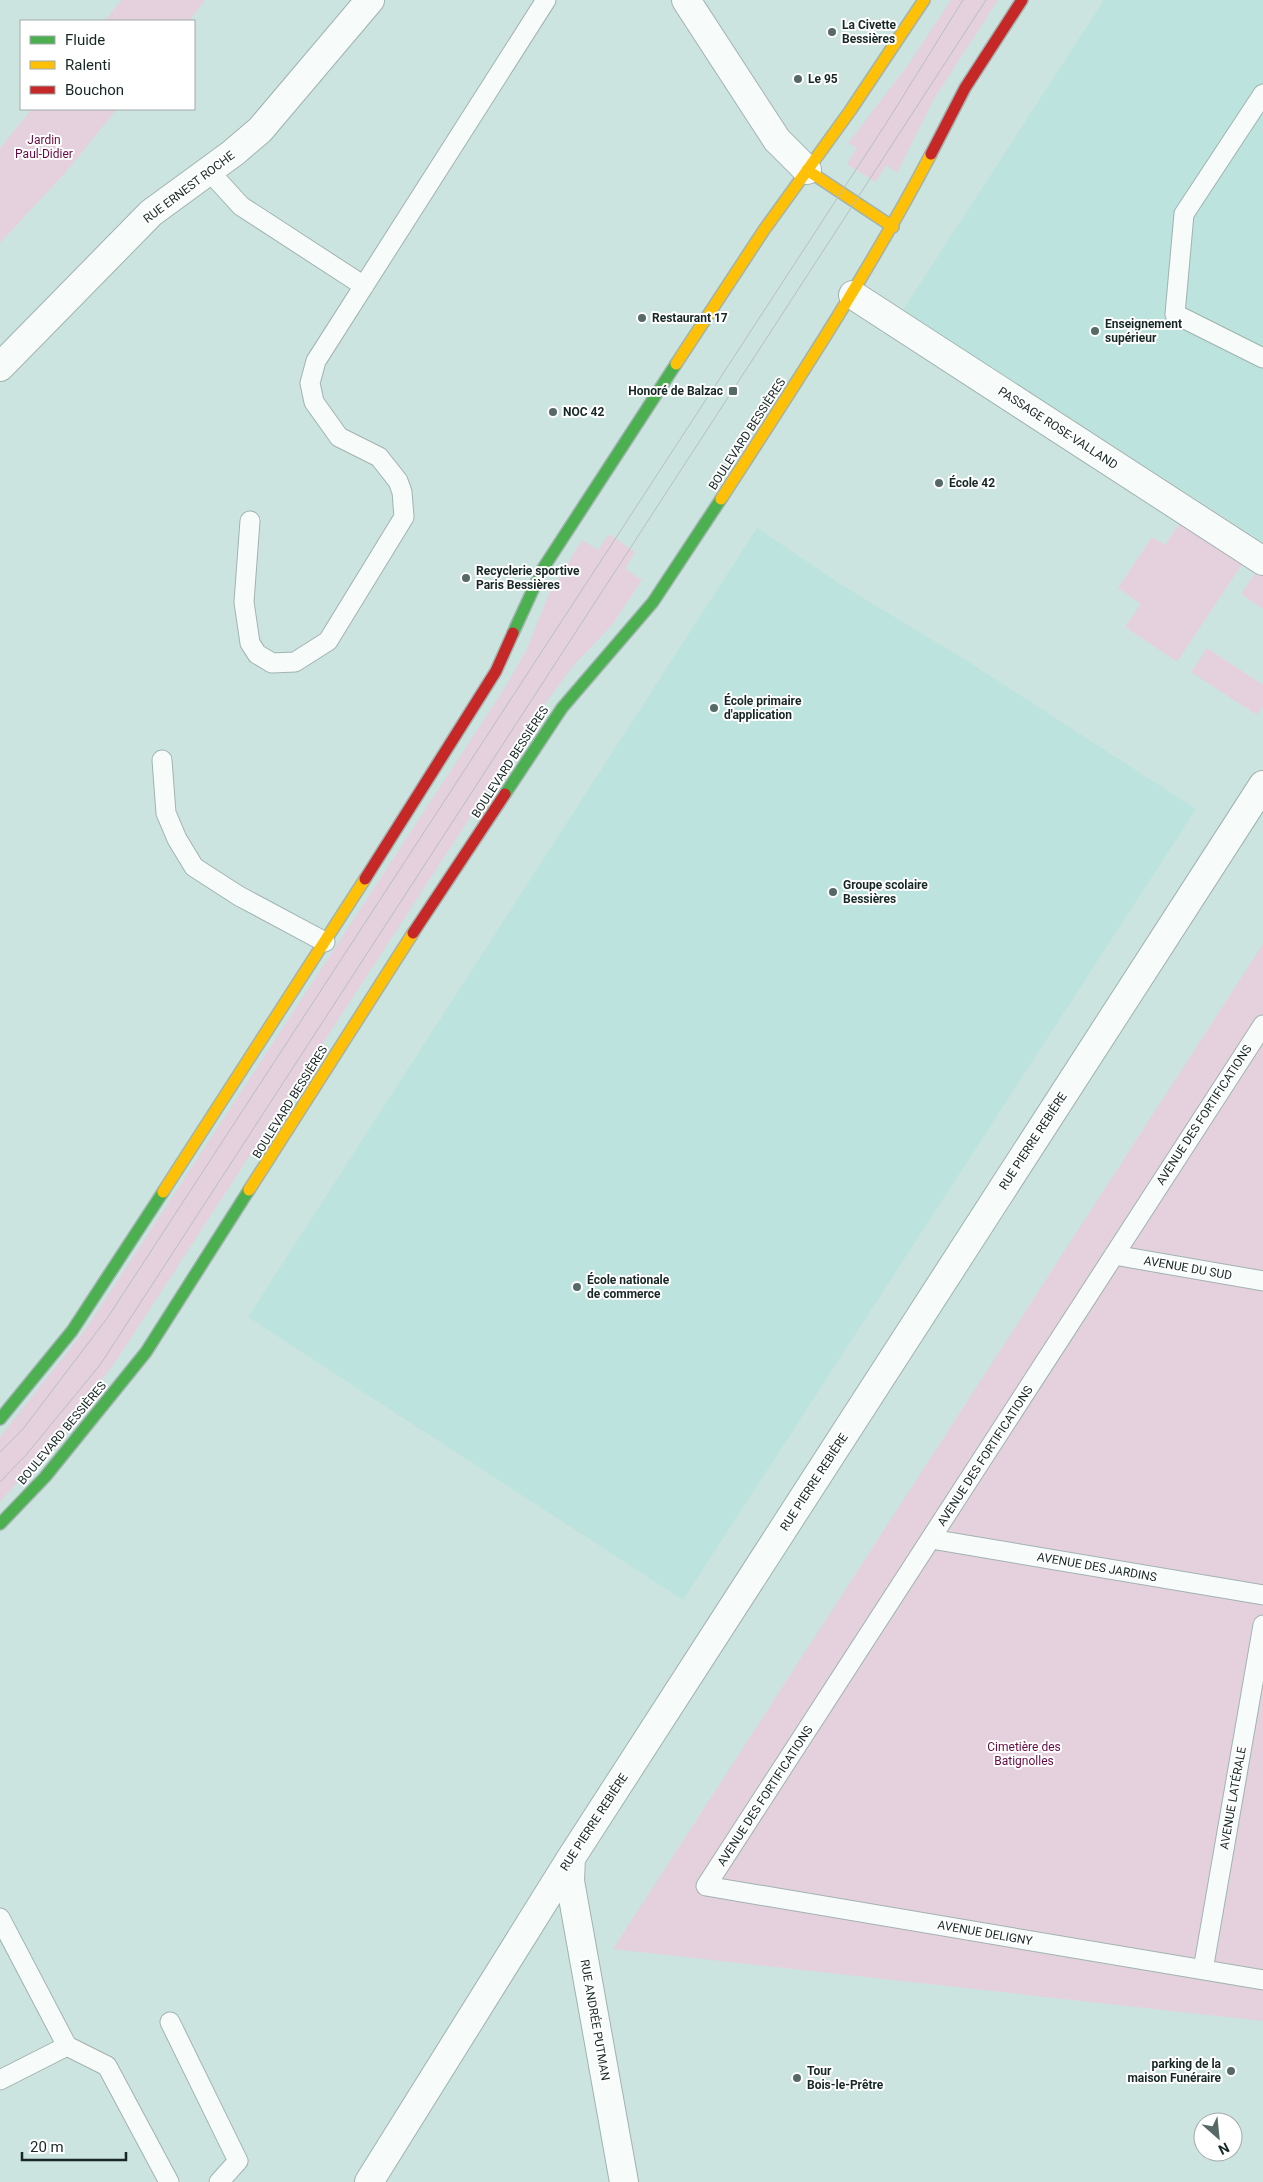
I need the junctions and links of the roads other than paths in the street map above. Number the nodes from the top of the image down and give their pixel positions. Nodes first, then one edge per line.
1 (370, 0) edge
2 (546, 0) edge
3 (686, 0) edge
4 (924, 0) edge
5 (1022, 0) edge
6 (1263, 94) edge
7 (807, 170) junction
8 (208, 171) junction
9 (893, 227) junction
10 (364, 286) junction
11 (853, 295) junction
12 (1263, 358) edge
13 (0, 367) edge
14 (250, 521) dead end
15 (1263, 561) edge
16 (162, 760) dead end
17 (1263, 785) edge
18 (325, 942) junction
19 (1263, 1025) edge
20 (1114, 1255) junction
21 (1263, 1281) edge
22 (0, 1419) edge
23 (0, 1524) edge
24 (931, 1539) junction
25 (1263, 1595) edge
26 (1263, 1625) edge
27 (571, 1858) junction
28 (706, 1886) joint
29 (0, 1918) edge
30 (1203, 1970) junction
31 (1263, 1980) edge
32 (170, 2022) dead end
33 (67, 2046) junction
34 (0, 2080) edge
35 (169, 2182) edge
36 (219, 2182) edge
37 (369, 2182) edge
38 (624, 2182) edge

1 - 8 street, RUE ERNEST ROCHE
2 - 10 lane
3 - 7 street
4 - 7 main road
5 - 9 main road, BOULEVARD BESSIÈRES
6 - 12 lane
7 - 9 main road
7 - 18 main road
8 - 10 lane
8 - 13 street, RUE ERNEST ROCHE
9 - 11 main road, BOULEVARD BESSIÈRES
10 - 14 lane
11 - 15 street, PASSAGE ROSE-VALLAND
11 - 23 main road, BOULEVARD BESSIÈRES
16 - 18 lane
17 - 27 street, RUE PIERRE REBIÈRE
18 - 22 main road
19 - 20 lane, AVENUE DES FORTIFICATIONS
20 - 21 lane, AVENUE DU SUD
20 - 24 lane, AVENUE DES FORTIFICATIONS
24 - 25 lane, AVENUE DES JARDINS
24 - 28 lane, AVENUE DES FORTIFICATIONS
26 - 30 lane, AVENUE LATÉRALE
27 - 37 street, RUE PIERRE REBIÈRE
27 - 38 street, RUE ANDRÉE PUTMAN
28 - 30 lane, AVENUE DELIGNY
29 - 33 lane
30 - 31 lane, AVENUE DELIGNY
32 - 36 lane
33 - 34 lane
33 - 35 lane

